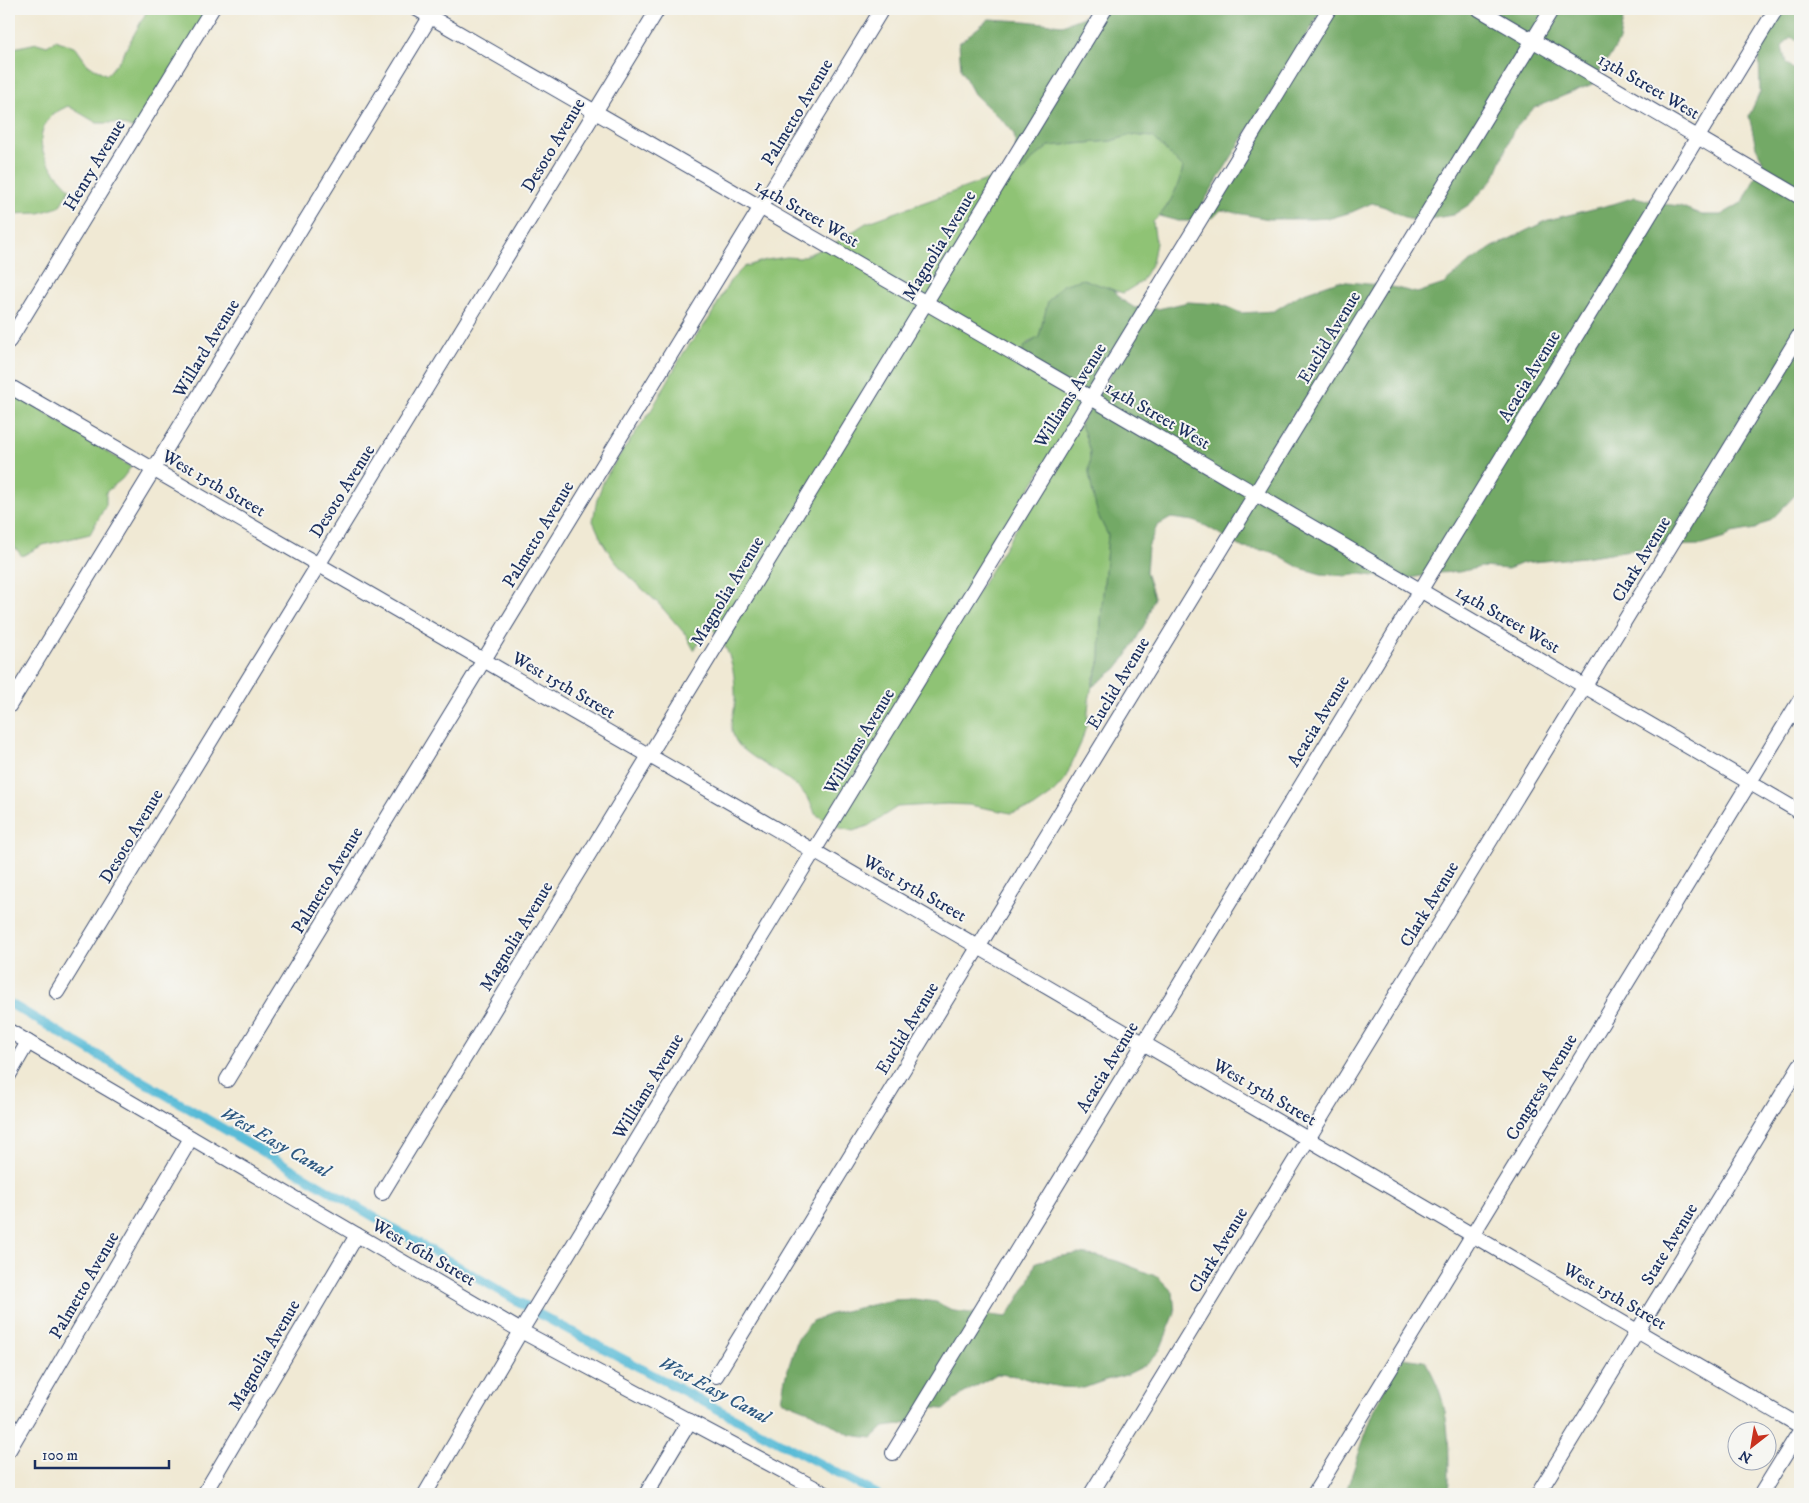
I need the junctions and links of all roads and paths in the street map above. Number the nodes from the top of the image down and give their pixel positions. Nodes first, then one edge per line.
1 (212, 9) edge
2 (418, 9) edge
3 (658, 9) edge
4 (882, 9) edge
5 (1105, 9) edge
6 (1329, 9) edge
7 (1479, 9) edge
8 (1552, 9) edge
9 (1776, 9) edge
10 (432, 12) edge
11 (1533, 40) junction
12 (596, 112) junction
13 (1698, 136) junction
14 (1800, 197) edge
15 (760, 207) junction
16 (926, 302) junction
17 (1800, 334) edge
18 (9, 341) edge
19 (9, 386) edge
20 (1091, 398) junction
21 (153, 469) junction
22 (1255, 494) junction
23 (318, 565) junction
24 (1420, 590) junction
25 (483, 660) junction
26 (1585, 686) junction
27 (1800, 700) edge
28 (9, 706) edge
29 (648, 756) junction
30 (1750, 783) junction
31 (1800, 812) edge
32 (814, 851) junction
33 (978, 946) junction
34 (58, 992) dead end
35 (9, 1031) edge
36 (28, 1042) junction
37 (1143, 1043) junction
38 (1800, 1065) edge
39 (9, 1075) edge
40 (227, 1080) dead end
41 (191, 1138) junction
42 (1307, 1139) junction
43 (382, 1193) dead end
44 (1472, 1235) junction
45 (357, 1236) junction
46 (521, 1331) junction
47 (1638, 1331) junction
48 (716, 1376) dead end
49 (690, 1421) junction
50 (1800, 1426) edge
51 (1800, 1431) edge
52 (9, 1450) edge
53 (893, 1453) dead end
54 (204, 1494) edge
55 (425, 1494) edge
56 (646, 1494) edge
57 (826, 1494) edge
58 (1091, 1494) edge
59 (1314, 1494) edge
60 (1538, 1494) edge
61 (1761, 1494) edge

1 - 18 street, Henry Avenue
2 - 10 street, 14th Street West
3 - 12 street, Desoto Avenue
4 - 15 street, Palmetto Avenue
5 - 16 street, Magnolia Avenue
6 - 20 street, Williams Avenue
7 - 11 street, 13th Street West
8 - 11 street, Euclid Avenue
9 - 13 street, Acacia Avenue
10 - 12 street, 14th Street West
10 - 21 street, Willard Avenue
11 - 13 street, 13th Street West
11 - 22 street, Euclid Avenue
12 - 15 street, 14th Street West
12 - 23 street, Desoto Avenue
13 - 14 street, 13th Street West
13 - 24 street, Acacia Avenue
15 - 16 street, 14th Street West
15 - 25 street, Palmetto Avenue
16 - 20 street, 14th Street West
16 - 29 street, Magnolia Avenue
17 - 26 street, Clark Avenue
19 - 21 street, West 15th Street
20 - 22 street, 14th Street West
20 - 32 street, Williams Avenue
21 - 23 street, West 15th Street
21 - 28 street, Willard Avenue
22 - 24 street, 14th Street West
22 - 33 street, Euclid Avenue
23 - 25 street, West 15th Street
23 - 34 street, Desoto Avenue
24 - 26 street, 14th Street West
24 - 37 street, Acacia Avenue
25 - 29 street, West 15th Street
25 - 40 street, Palmetto Avenue
26 - 30 street, 14th Street West
26 - 42 street, Clark Avenue
27 - 30 street, Congress Avenue
29 - 32 street, West 15th Street
29 - 43 street, Magnolia Avenue
30 - 31 street, 14th Street West
30 - 44 street, Congress Avenue
32 - 33 street, West 15th Street
32 - 46 street, Williams Avenue
33 - 37 street, West 15th Street
33 - 48 street, Euclid Avenue
35 - 36 street, West 16th Street
36 - 39 street
36 - 41 street, West 16th Street
37 - 42 street, West 15th Street
37 - 53 street, Acacia Avenue
38 - 47 street, State Avenue
41 - 45 street, West 16th Street
41 - 52 street, Palmetto Avenue
42 - 44 street, West 15th Street
42 - 58 street, Clark Avenue
44 - 47 street, West 15th Street
44 - 59 street, Congress Avenue
45 - 46 street, West 16th Street
45 - 54 street, Magnolia Avenue
46 - 49 street, West 16th Street
46 - 55 street, Williams Avenue
47 - 50 street, West 15th Street
47 - 60 street, State Avenue
49 - 56 street
49 - 57 street, West 16th Street
51 - 61 street

